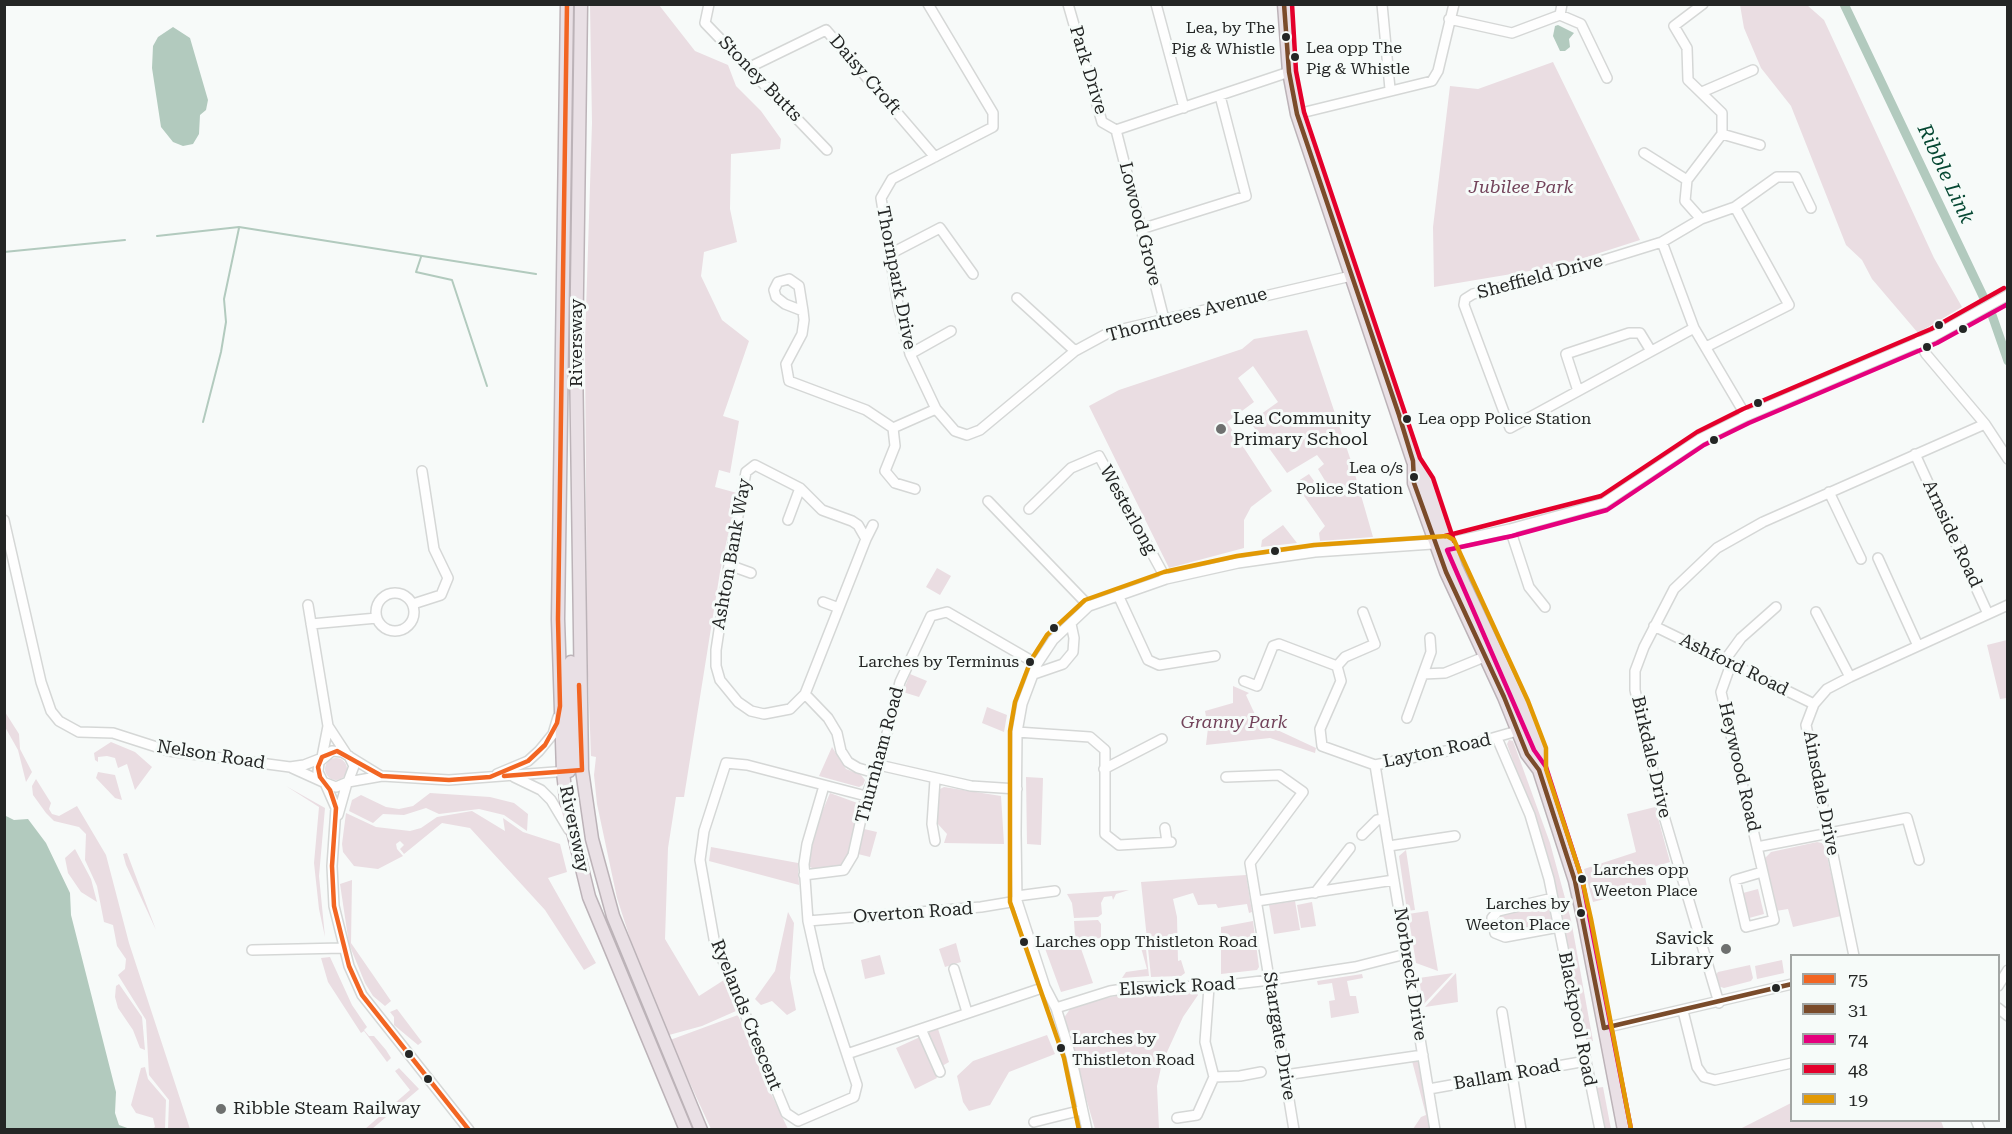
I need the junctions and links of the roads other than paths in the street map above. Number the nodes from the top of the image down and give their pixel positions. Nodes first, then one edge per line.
1 (567, 4) edge
2 (581, 4) edge
3 (709, 4) edge
4 (928, 4) edge
5 (1068, 4) edge
6 (1156, 4) edge
7 (1284, 4) edge
8 (1382, 4) edge
9 (1454, 4) edge
10 (1562, 4) edge
11 (1703, 4) edge
12 (1560, 15) junction
13 (1449, 19) junction
14 (750, 67) junction
15 (1753, 70) dead end
16 (1289, 72) junction
17 (1607, 78) dead end
18 (1390, 89) junction
19 (1702, 92) junction
20 (1220, 96) junction
21 (1184, 108) junction
22 (1297, 114) junction
23 (1116, 130) junction
24 (1722, 134) junction
25 (1760, 145) dead end
26 (827, 150) dead end
27 (1644, 153) dead end
28 (935, 157) junction
29 (1687, 180) junction
30 (1735, 207) junction
31 (1811, 208) dead end
32 (1701, 219) junction
33 (1141, 229) junction
34 (1662, 243) junction
35 (890, 254) junction
36 (973, 274) dead end
37 (1352, 276) junction
38 (2007, 295) edge
39 (1017, 298) dead end
40 (803, 311) dead end
41 (1164, 319) junction
42 (1694, 328) junction
43 (951, 331) dead end
44 (1919, 341) junction
45 (1706, 347) junction
46 (1075, 351) junction
47 (1651, 351) junction
48 (910, 354) junction
49 (1578, 391) junction
50 (936, 409) junction
51 (1746, 416) junction
52 (1985, 424) junction
53 (893, 428) junction
54 (980, 430) joint
55 (1915, 454) junction
56 (2007, 459) edge
57 (422, 471) dead end
58 (800, 488) junction
59 (915, 489) dead end
60 (1829, 492) junction
61 (988, 501) dead end
62 (1029, 509) dead end
63 (4, 520) edge
64 (788, 520) dead end
65 (873, 525) dead end
66 (1510, 529) junction
67 (866, 539) junction
68 (1442, 543) junction
69 (1878, 558) dead end
70 (1861, 559) dead end
71 (729, 566) junction
72 (751, 573) dead end
73 (1166, 579) junction
74 (1118, 594) junction
75 (823, 602) dead end
76 (413, 604) junction
77 (309, 605) dead end
78 (2007, 605) edge
79 (1089, 606) junction
80 (1545, 607) dead end
81 (1776, 607) dead end
82 (839, 608) junction
83 (1363, 612) dead end
84 (1816, 612) dead end
85 (578, 614) junction
86 (1988, 614) junction
87 (377, 618) junction
88 (311, 624) junction
89 (1071, 624) junction
90 (1654, 626) junction
91 (1430, 638) dead end
92 (1918, 646) junction
93 (1491, 654) junction
94 (1215, 656) dead end
95 (1728, 662) junction
96 (1337, 666) junction
97 (1035, 669) junction
98 (1423, 674) junction
99 (1850, 677) junction
100 (1244, 681) dead end
101 (805, 694) junction
102 (1814, 704) junction
103 (560, 706) junction
104 (1407, 718) dead end
105 (328, 726) junction
106 (1525, 729) junction
107 (1017, 732) junction
108 (1497, 738) junction
109 (1162, 740) dead end
110 (348, 755) junction
111 (322, 757) junction
112 (1375, 765) junction
113 (290, 767) junction
114 (877, 769) junction
115 (1104, 769) junction
116 (582, 770) junction
117 (566, 771) junction
118 (382, 776) junction
119 (512, 776) junction
120 (490, 777) junction
121 (1226, 777) dead end
122 (934, 780) junction
123 (324, 782) junction
124 (348, 782) junction
125 (824, 786) junction
126 (1017, 789) junction
127 (866, 796) junction
128 (337, 818) junction
129 (1384, 819) junction
130 (1165, 828) dead end
131 (1828, 833) junction
132 (1362, 835) dead end
133 (1455, 836) dead end
134 (574, 840) junction
135 (935, 841) dead end
136 (1389, 846) junction
137 (1757, 847) junction
138 (1350, 848) dead end
139 (1919, 860) dead end
140 (1762, 872) junction
141 (804, 875) junction
142 (1394, 880) junction
143 (1055, 891) dead end
144 (1315, 893) junction
145 (1017, 898) junction
146 (1553, 898) junction
147 (1257, 901) junction
148 (808, 921) junction
149 (1559, 927) junction
150 (344, 948) junction
151 (252, 950) dead end
152 (1406, 954) junction
153 (1854, 954) edge
154 (954, 969) dead end
155 (1270, 980) junction
156 (1790, 984) edge
157 (1045, 987) junction
158 (1209, 987) junction
159 (1719, 1003) junction
160 (1056, 1008) junction
161 (1683, 1011) junction
162 (967, 1012) junction
163 (1502, 1012) dead end
164 (1604, 1028) junction
165 (921, 1029) junction
166 (847, 1054) junction
167 (1423, 1055) junction
168 (1586, 1061) junction
169 (1790, 1063) edge
170 (940, 1072) dead end
171 (1261, 1072) dead end
172 (1512, 1073) junction
173 (1285, 1075) junction
174 (1214, 1077) junction
175 (1429, 1089) junction
176 (1082, 1110) junction
177 (1177, 1118) dead end
178 (1034, 1122) dead end
179 (469, 1130) edge
180 (686, 1130) edge
181 (700, 1130) edge
182 (1087, 1130) edge
183 (1294, 1130) edge
184 (1435, 1130) edge
185 (1521, 1130) edge
186 (1600, 1130) edge
187 (1624, 1130) edge

1 - 103 highway, Riversway
2 - 85 highway, Riversway
3 - 14 street, Stoney Butts
4 - 28 street, Thornpark Drive
5 - 23 street, Park Drive
6 - 21 street
7 - 16 highway, Blackpool Road
8 - 18 street
9 - 13 street
10 - 12 street
11 - 19 street
12 - 13 street
12 - 17 street
13 - 18 street
14 - 26 street, Stoney Butts
14 - 28 street, Daisy Croft
15 - 19 street
16 - 20 street
16 - 22 highway, Blackpool Road
18 - 22 street
19 - 24 street
20 - 21 street
20 - 33 street
21 - 23 street
22 - 37 highway, Blackpool Road
23 - 33 street, Lowood Grove
24 - 25 street
24 - 29 street
27 - 29 street
28 - 35 street, Thornpark Drive
29 - 32 street
30 - 31 street, Sheffield Drive
30 - 32 street, Sheffield Drive
30 - 45 street
32 - 34 street, Sheffield Drive
33 - 41 street, Lowood Grove
34 - 42 street
34 - 49 street, Sheffield Drive
35 - 36 street
35 - 48 street, Thornpark Drive
37 - 41 street, Thorntrees Avenue
37 - 68 highway, Blackpool Road
38 - 44 street
39 - 46 street
40 - 53 street
41 - 46 street, Thorntrees Avenue
42 - 45 street
42 - 47 street, Sheffield Drive
43 - 48 street
44 - 51 street
44 - 52 street
45 - 51 street
46 - 54 street, Thorntrees Avenue
47 - 49 street, Sheffield Drive
47 - 49 street
48 - 50 street, Thornpark Drive
50 - 53 street
50 - 54 street, Thornpark Drive
51 - 66 street
52 - 55 street, Birkdale Drive
52 - 56 street
53 - 59 street
55 - 60 street, Birkdale Drive
55 - 86 street, Arnside Road
57 - 76 street
58 - 64 street
58 - 67 street, Ashton Bank Way
58 - 71 street, Ashton Bank Way
60 - 70 street
60 - 90 street, Birkdale Drive
61 - 79 street
62 - 73 street, Westerlong
63 - 113 street, Nelson Road
65 - 67 street
66 - 68 street
66 - 80 street
67 - 82 street
68 - 73 street
68 - 93 highway, Blackpool Road
69 - 92 street
71 - 72 street
71 - 101 street, Ashton Bank Way
73 - 74 street
74 - 79 street
74 - 94 street
75 - 82 street
76 - 87 street
76 - 87 street
77 - 88 street
78 - 86 street, Ainsdale Drive
79 - 89 street
81 - 95 street, Heywood Road
82 - 101 street
83 - 96 street
84 - 99 street
85 - 116 highway, Riversway
85 - 117 highway
86 - 92 street, Ainsdale Drive
87 - 88 street
88 - 105 street
89 - 97 street
89 - 97 street
90 - 95 street, Ashford Road
90 - 159 street, Birkdale Drive
91 - 98 street
92 - 99 street, Ainsdale Drive
93 - 98 street
93 - 106 highway, Blackpool Road
95 - 102 street, Ashford Road
95 - 137 street, Heywood Road
96 - 100 street
96 - 112 street, Layton Road
97 - 107 street
97 - 114 street, Thurnham Road
98 - 104 street
99 - 102 street, Ainsdale Drive
101 - 114 street
102 - 131 street, Ainsdale Drive
103 - 117 highway, Riversway
103 - 120 street
105 - 110 street
105 - 111 street
106 - 108 street, Layton Road
106 - 164 highway, Blackpool Road
107 - 115 street
107 - 126 street
108 - 112 street, Layton Road
108 - 146 street, Blackpool Road
109 - 115 street
110 - 111 street
110 - 118 street
110 - 124 street
111 - 113 street, Nelson Road
111 - 123 street
112 - 129 street, Norbreck Drive
113 - 123 street, Nelson Road
114 - 122 street
114 - 127 street, Thurnham Road
115 - 130 street
116 - 117 street
116 - 181 highway, Riversway
117 - 119 street
117 - 134 highway, Riversway
118 - 120 street
118 - 124 street
119 - 120 street
119 - 134 street
121 - 147 street, Starrgate Drive
122 - 126 street
122 - 135 street
123 - 124 street
123 - 128 street
124 - 128 street
125 - 127 street, Ryelands Crescent
125 - 141 street
125 - 166 street, Ryelands Crescent
126 - 145 street
127 - 141 street, Thurnham Road
128 - 150 street
129 - 132 street
129 - 136 street, Norbreck Drive
131 - 137 street
131 - 139 street
131 - 153 street, Ainsdale Drive
133 - 136 street
134 - 180 highway, Riversway
136 - 142 street, Norbreck Drive
137 - 140 street, Heywood Road
138 - 144 street
140 - 140 street, Heywood Road
141 - 148 street
142 - 144 street
142 - 152 street, Norbreck Drive
143 - 145 street, Overton Road
144 - 147 street
145 - 148 street, Overton Road
145 - 157 street
146 - 149 street, Blackpool Road
146 - 149 street
147 - 155 street, Starrgate Drive
148 - 166 street
149 - 168 street, Blackpool Road
150 - 151 street
150 - 179 street
152 - 155 street, Elswick Road
152 - 167 street, Norbreck Drive
154 - 162 street
155 - 158 street, Elswick Road
155 - 173 street, Starrgate Drive
156 - 159 street
157 - 160 street
157 - 162 street
158 - 160 street, Elswick Road
158 - 174 street
159 - 161 street
160 - 176 street
161 - 164 street
161 - 169 street
162 - 165 street
163 - 172 street
164 - 187 highway, Blackpool Road
165 - 166 street
165 - 170 street
167 - 173 street
167 - 175 street, Norbreck Drive
168 - 172 street, Ballam Road
168 - 186 street, Blackpool Road
171 - 174 street
172 - 175 street, Ballam Road
172 - 185 street
173 - 183 street, Starrgate Drive
174 - 177 street
175 - 184 street, Norbreck Drive
176 - 178 street
176 - 182 street

